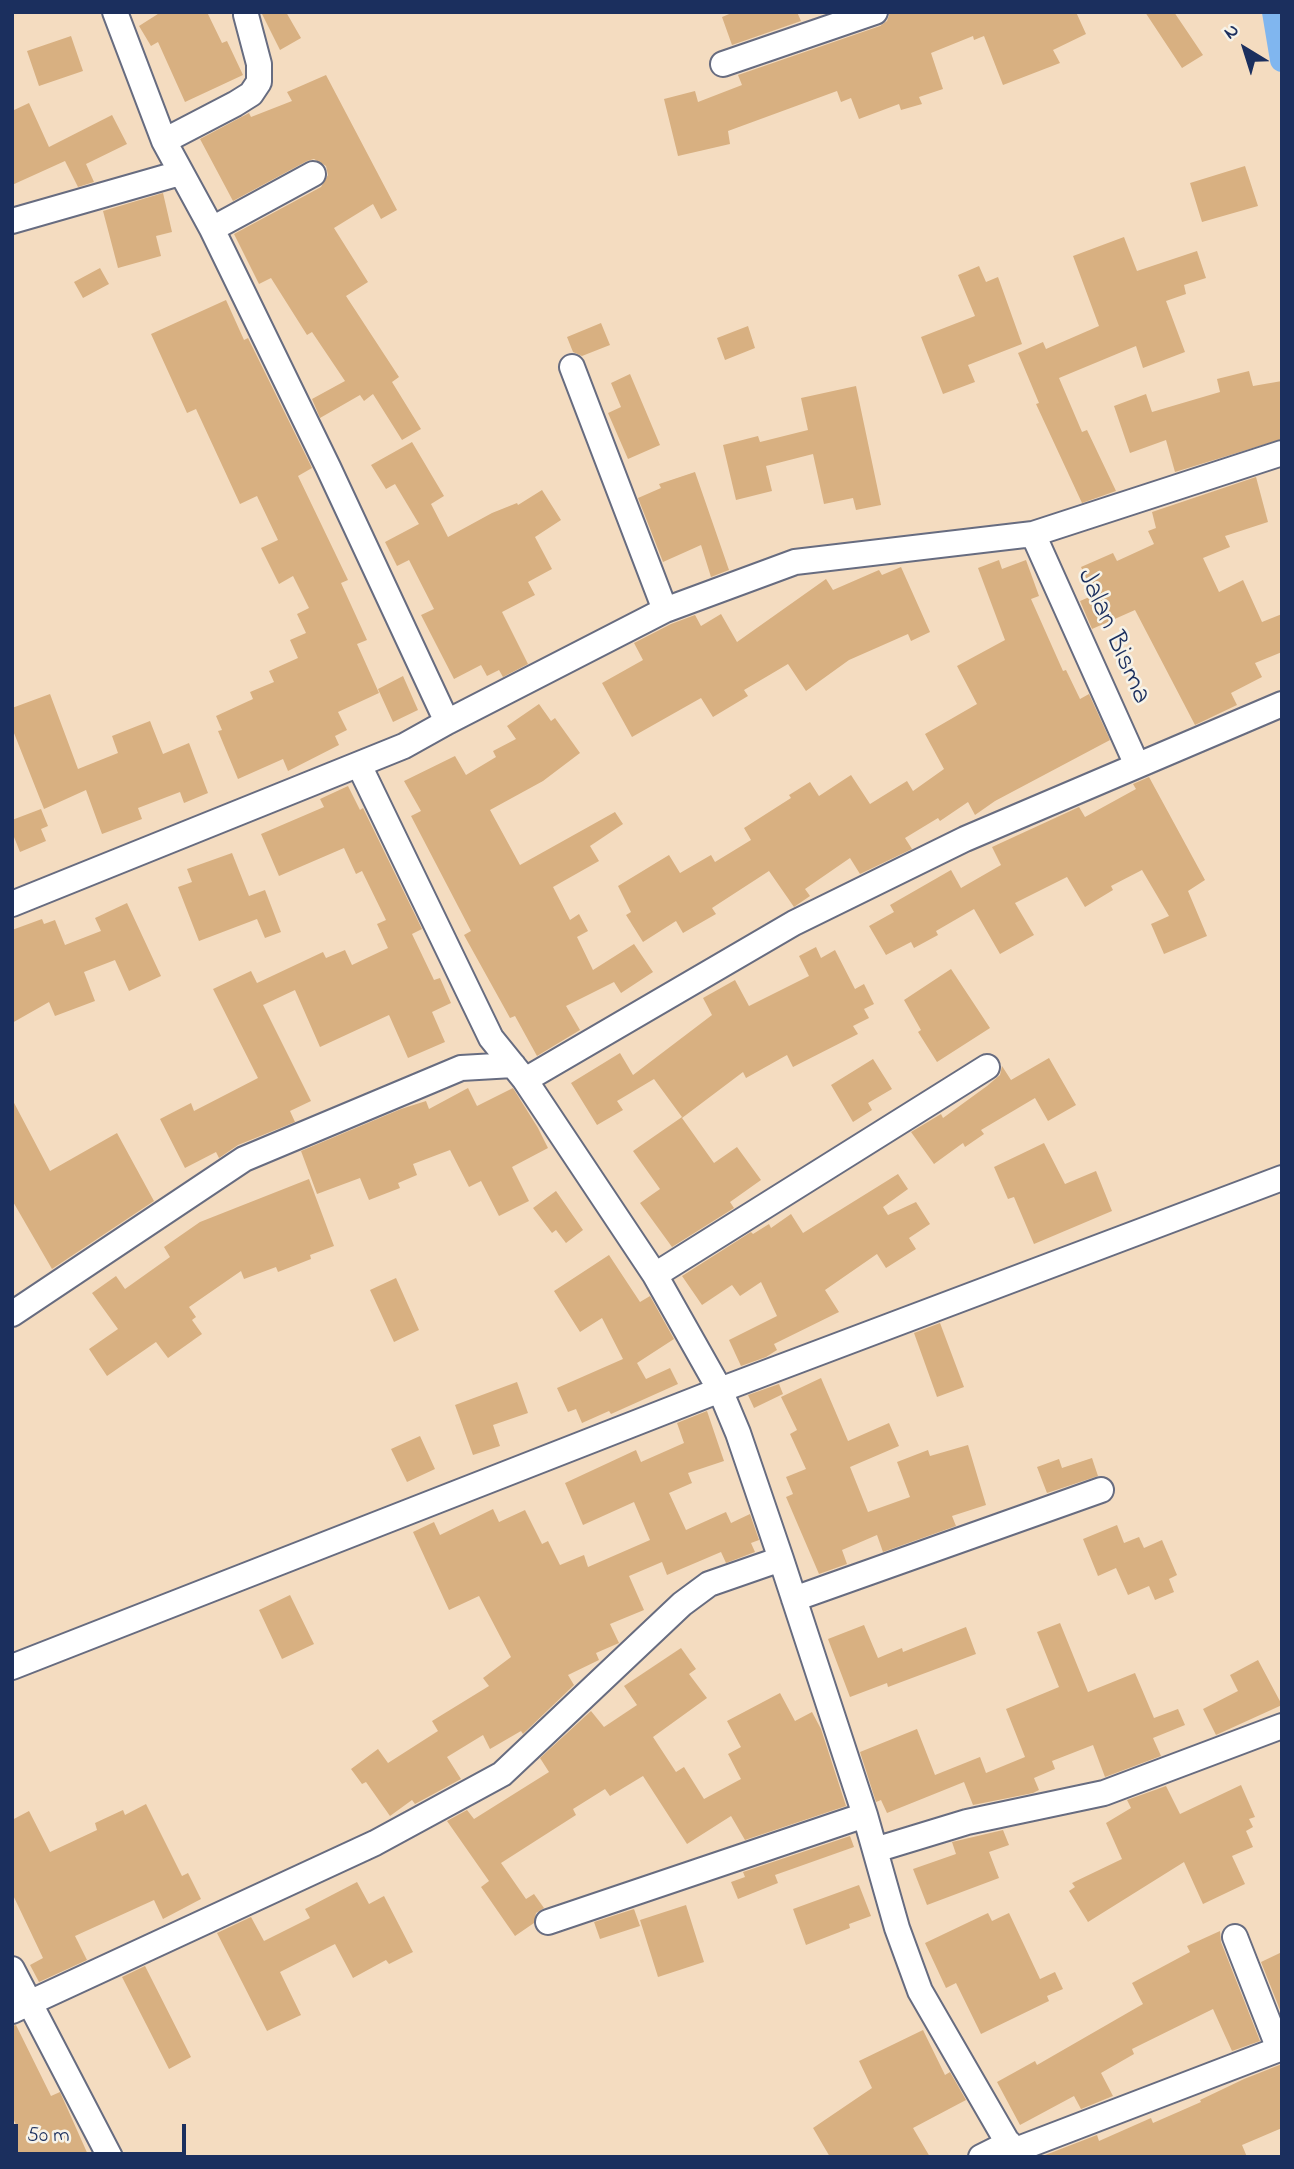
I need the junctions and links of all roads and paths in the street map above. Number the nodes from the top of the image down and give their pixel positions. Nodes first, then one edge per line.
1 (115, 12) edge
2 (875, 12) edge
3 (246, 15) dead end
4 (723, 64) dead end
5 (164, 141) junction
6 (180, 173) junction
7 (313, 174) dead end
8 (12, 221) edge
9 (212, 229) junction
10 (572, 367) dead end
11 (1282, 453) edge
12 (1033, 534) junction
13 (665, 610) junction
14 (1282, 704) edge
15 (447, 722) junction
16 (1136, 764) junction
17 (359, 765) junction
18 (12, 904) edge
19 (491, 1038) junction
20 (987, 1067) dead end
21 (461, 1068) junction
22 (519, 1072) junction
23 (1282, 1178) edge
24 (655, 1275) junction
25 (12, 1314) edge
26 (720, 1390) junction
27 (1101, 1490) dead end
28 (781, 1559) junction
29 (794, 1599) junction
30 (12, 1667) edge
31 (1282, 1726) edge
32 (865, 1815) junction
33 (875, 1850) junction
34 (548, 1922) dead end
35 (1235, 1937) dead end
36 (12, 1969) edge
37 (21, 2008) edge
38 (1280, 2049) edge
39 (1013, 2150) edge
40 (110, 2157) edge
41 (981, 2157) edge

1 - 5 street
2 - 4 street
3 - 5 street
5 - 6 street
6 - 8 street
6 - 9 street
7 - 9 street
9 - 15 street
10 - 13 street
11 - 12 street
12 - 13 street
12 - 16 street, Jalan Bisma
13 - 15 street
14 - 16 street
15 - 17 street
16 - 22 street
17 - 18 street
17 - 19 street
19 - 21 street
19 - 22 street
20 - 24 street
21 - 22 street
21 - 25 street
22 - 24 street
23 - 26 street
24 - 26 street
26 - 28 street
26 - 30 street
27 - 29 street
28 - 29 street
28 - 37 street
29 - 32 street
31 - 33 street
32 - 33 street
32 - 34 street
33 - 39 street
35 - 38 street
36 - 37 street
37 - 40 street
38 - 39 street
39 - 41 street

